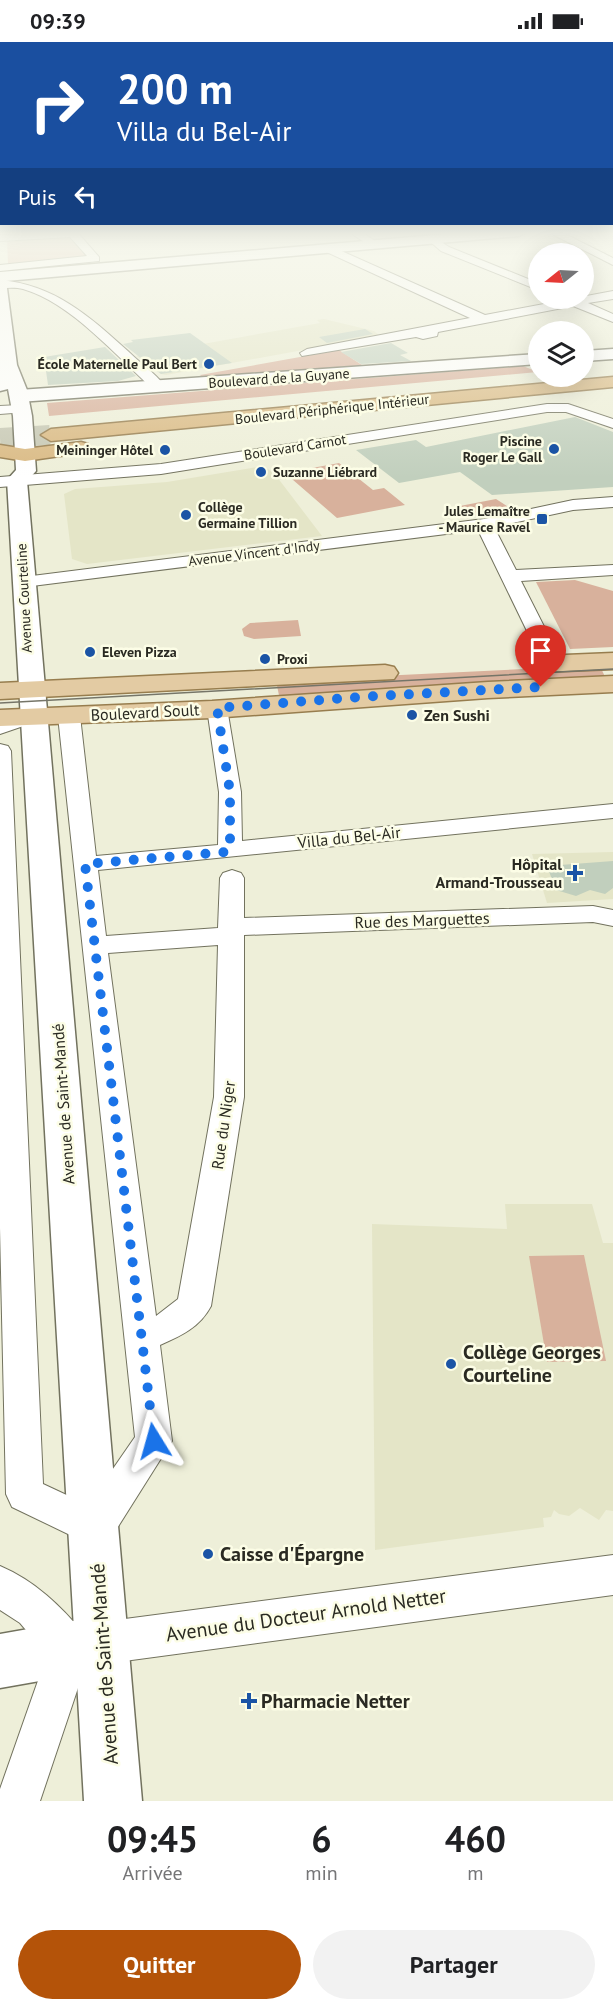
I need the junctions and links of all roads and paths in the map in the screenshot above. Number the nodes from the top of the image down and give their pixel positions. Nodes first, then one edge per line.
1 (3, 314) edge
2 (72, 314) edge
3 (472, 314) edge
4 (510, 314) edge
5 (485, 320) junction
6 (307, 353) dead end
7 (613, 354) edge
8 (594, 355) edge
9 (528, 360) edge
10 (8, 365) junction
11 (613, 371) edge
12 (594, 372) edge
13 (528, 378) edge
14 (613, 382) edge
15 (157, 385) junction
16 (0, 388) edge
17 (453, 397) junction
18 (13, 400) edge
19 (0, 410) edge
20 (613, 424) edge
21 (0, 451) edge
22 (25, 455) junction
23 (6, 478) edge
24 (613, 502) edge
25 (484, 524) junction
26 (604, 572) edge
27 (510, 576) junction
28 (613, 581) edge
29 (24, 582) junction
30 (613, 661) edge
31 (553, 664) junction
32 (613, 684) edge
33 (0, 691) edge
34 (217, 708) junction
35 (27, 713) edge
36 (0, 751) edge
37 (613, 811) edge
38 (230, 849) junction
39 (85, 864) junction
40 (3, 871) edge
41 (232, 878) dead end
42 (613, 918) edge
43 (232, 932) junction
44 (94, 945) junction
45 (5, 1103) edge
46 (140, 1337) junction
47 (95, 1528) junction
48 (613, 1575) edge
49 (0, 1586) edge
50 (86, 1646) junction
51 (0, 1661) edge
52 (18, 1801) edge
53 (113, 1801) edge

1 - 10 main road
2 - 15 street
3 - 5 street
4 - 5 street
5 - 6 street
7 - 8 main road
9 - 15 main road, Boulevard de la Guyane
10 - 16 main road
10 - 18 main road, Avenue Courteline
11 - 12 highway
13 - 17 highway, Boulevard Périphérique Intérieur
14 - 17 highway, Boulevard Périphérique Intérieur
15 - 18 main road, Boulevard de la Guyane
17 - 22 highway
18 - 19 street
18 - 22 main road, Avenue Courteline
20 - 23 street, Boulevard Carnot
21 - 22 highway
22 - 23 main road, Avenue Courteline
23 - 29 main road, Avenue Courteline
24 - 25 street, Avenue Vincent d'Indy
25 - 27 street
25 - 29 street, Avenue Vincent d'Indy
26 - 27 street
26 - 28 street
27 - 31 street
29 - 35 main road, Avenue Courteline
30 - 31 main road, Boulevard Soult
31 - 35 main road, Boulevard Soult
32 - 34 main road, Boulevard Soult
33 - 35 main road, Boulevard Soult
34 - 35 main road, Boulevard Soult
34 - 38 street
35 - 39 street
35 - 47 main road, Avenue de Saint-Mandé
36 - 40 street
37 - 38 street, Villa du Bel-Air
38 - 39 street, Villa du Bel-Air
39 - 44 street
40 - 45 street
41 - 43 street, Rue du Niger
42 - 43 street, Rue des Marguettes
43 - 44 street, Rue des Marguettes
43 - 46 street, Rue du Niger
44 - 46 street
45 - 47 street
46 - 47 street
47 - 50 main road, Avenue de Saint-Mandé
48 - 50 street, Avenue du Docteur Arnold Netter
49 - 50 street
50 - 51 main road, Avenue du Docteur Arnold Netter
50 - 52 street
50 - 53 main road, Avenue de Saint-Mandé

